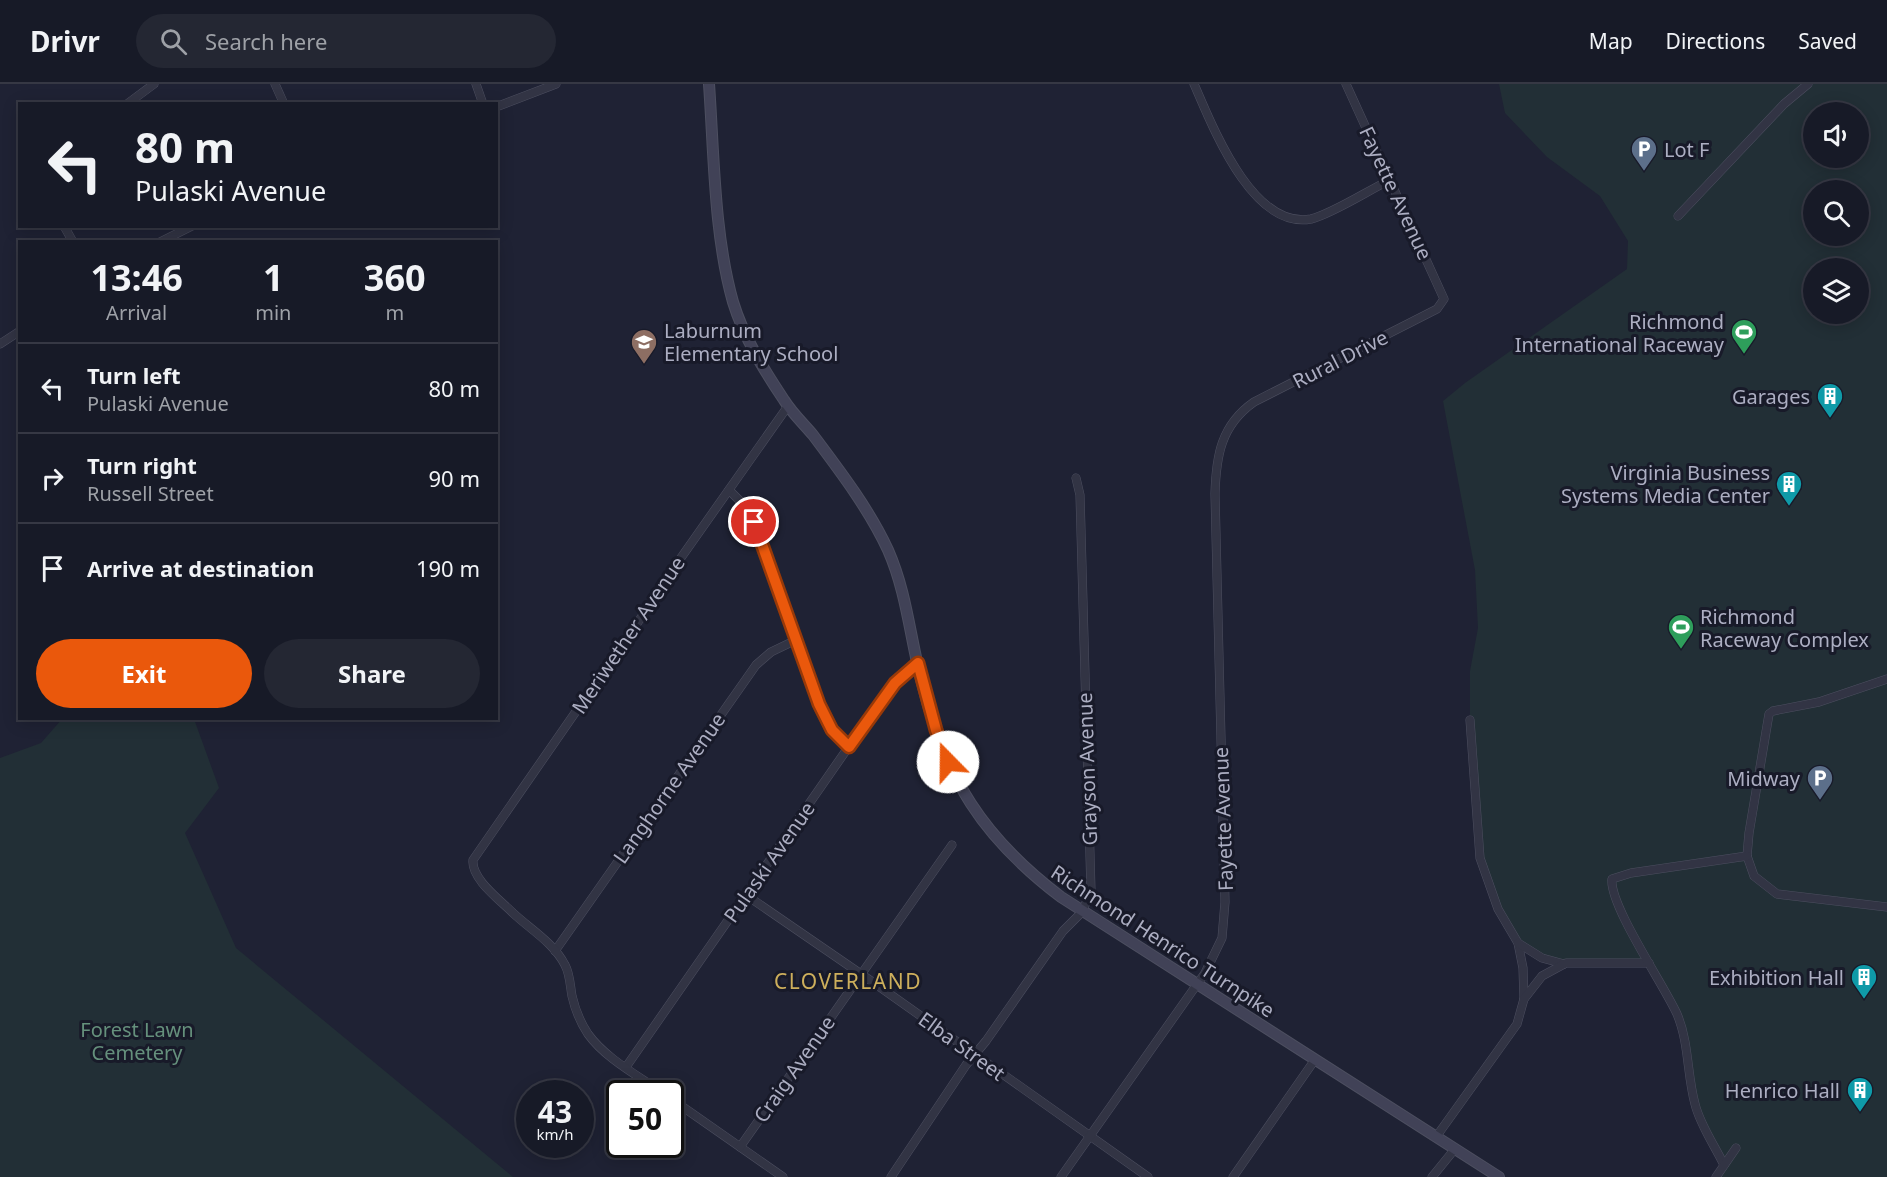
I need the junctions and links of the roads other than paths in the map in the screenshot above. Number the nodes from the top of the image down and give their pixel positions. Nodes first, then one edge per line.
1 (154, 84) edge
2 (275, 84) edge
3 (476, 84) edge
4 (556, 84) edge
5 (709, 84) edge
6 (1194, 84) edge
7 (1346, 84) edge
8 (1808, 84) edge
9 (130, 102) edge
10 (283, 102) edge
11 (482, 102) edge
12 (498, 106) edge
13 (1390, 180) junction
14 (1678, 216) dead end
15 (188, 228) edge
16 (164, 240) edge
17 (1442, 303) joint
18 (18, 332) edge
19 (0, 344) edge
20 (788, 406) junction
21 (1237, 416) joint
22 (1076, 477) dead end
23 (729, 490) junction
24 (796, 640) junction
25 (918, 663) junction
26 (1887, 679) edge
27 (1470, 720) dead end
28 (849, 747) junction
29 (952, 845) dead end
30 (1747, 856) junction
31 (746, 896) junction
32 (1887, 907) edge
33 (1082, 912) junction
34 (1518, 943) junction
35 (555, 951) junction
36 (1649, 963) junction
37 (1564, 964) junction
38 (860, 975) junction
39 (1196, 985) junction
40 (1524, 999) junction
41 (975, 1055) junction
42 (1314, 1061) junction
43 (626, 1067) junction
44 (644, 1080) edge
45 (684, 1108) edge
46 (1090, 1136) junction
47 (1436, 1137) junction
48 (740, 1147) junction
49 (1736, 1148) dead end
50 (1454, 1150) junction
51 (1725, 1165) junction
52 (783, 1177) edge
53 (891, 1177) edge
54 (1061, 1177) edge
55 (1148, 1177) edge
56 (1233, 1177) edge
57 (1432, 1177) edge
58 (1499, 1177) edge
59 (1716, 1177) edge

1 - 9 street
2 - 10 street
3 - 11 street
4 - 12 street
5 - 20 main road, Richmond Henrico Turnpike
6 - 13 street
7 - 13 street, Fayette Avenue
8 - 14 street
13 - 17 street, Fayette Avenue
15 - 16 street
17 - 21 street, Rural Drive
18 - 19 street
20 - 23 street, Meriwether Avenue
20 - 25 main road, Richmond Henrico Turnpike
21 - 39 street, Fayette Avenue
22 - 33 street, Grayson Avenue
23 - 24 street
23 - 35 street, Meriwether Avenue
24 - 28 street
24 - 35 street, Langhorne Avenue
25 - 28 street, Pulaski Avenue
25 - 33 main road, Richmond Henrico Turnpike
26 - 30 street
27 - 34 street
28 - 31 street, Pulaski Avenue
29 - 38 street, Craig Avenue
30 - 32 street
30 - 36 street
31 - 38 street, Elba Street
31 - 43 street, Pulaski Avenue
33 - 39 main road, Richmond Henrico Turnpike
33 - 41 street, Grayson Avenue
34 - 37 street
34 - 40 street
35 - 43 street
36 - 37 street
36 - 51 street
37 - 40 street
38 - 41 street, Elba Street
38 - 48 street, Craig Avenue
39 - 42 main road, Richmond Henrico Turnpike
39 - 46 street, Fayette Avenue
40 - 47 street
41 - 46 street, Elba Street
41 - 53 street, Grayson Avenue
42 - 47 main road, Richmond Henrico Turnpike
42 - 56 street
43 - 44 street
45 - 48 street
46 - 54 street, Fayette Avenue
46 - 55 street, Elba Street
47 - 50 main road, Richmond Henrico Turnpike
48 - 52 street
49 - 51 street
50 - 57 street
50 - 58 main road, Richmond Henrico Turnpike
51 - 59 street

